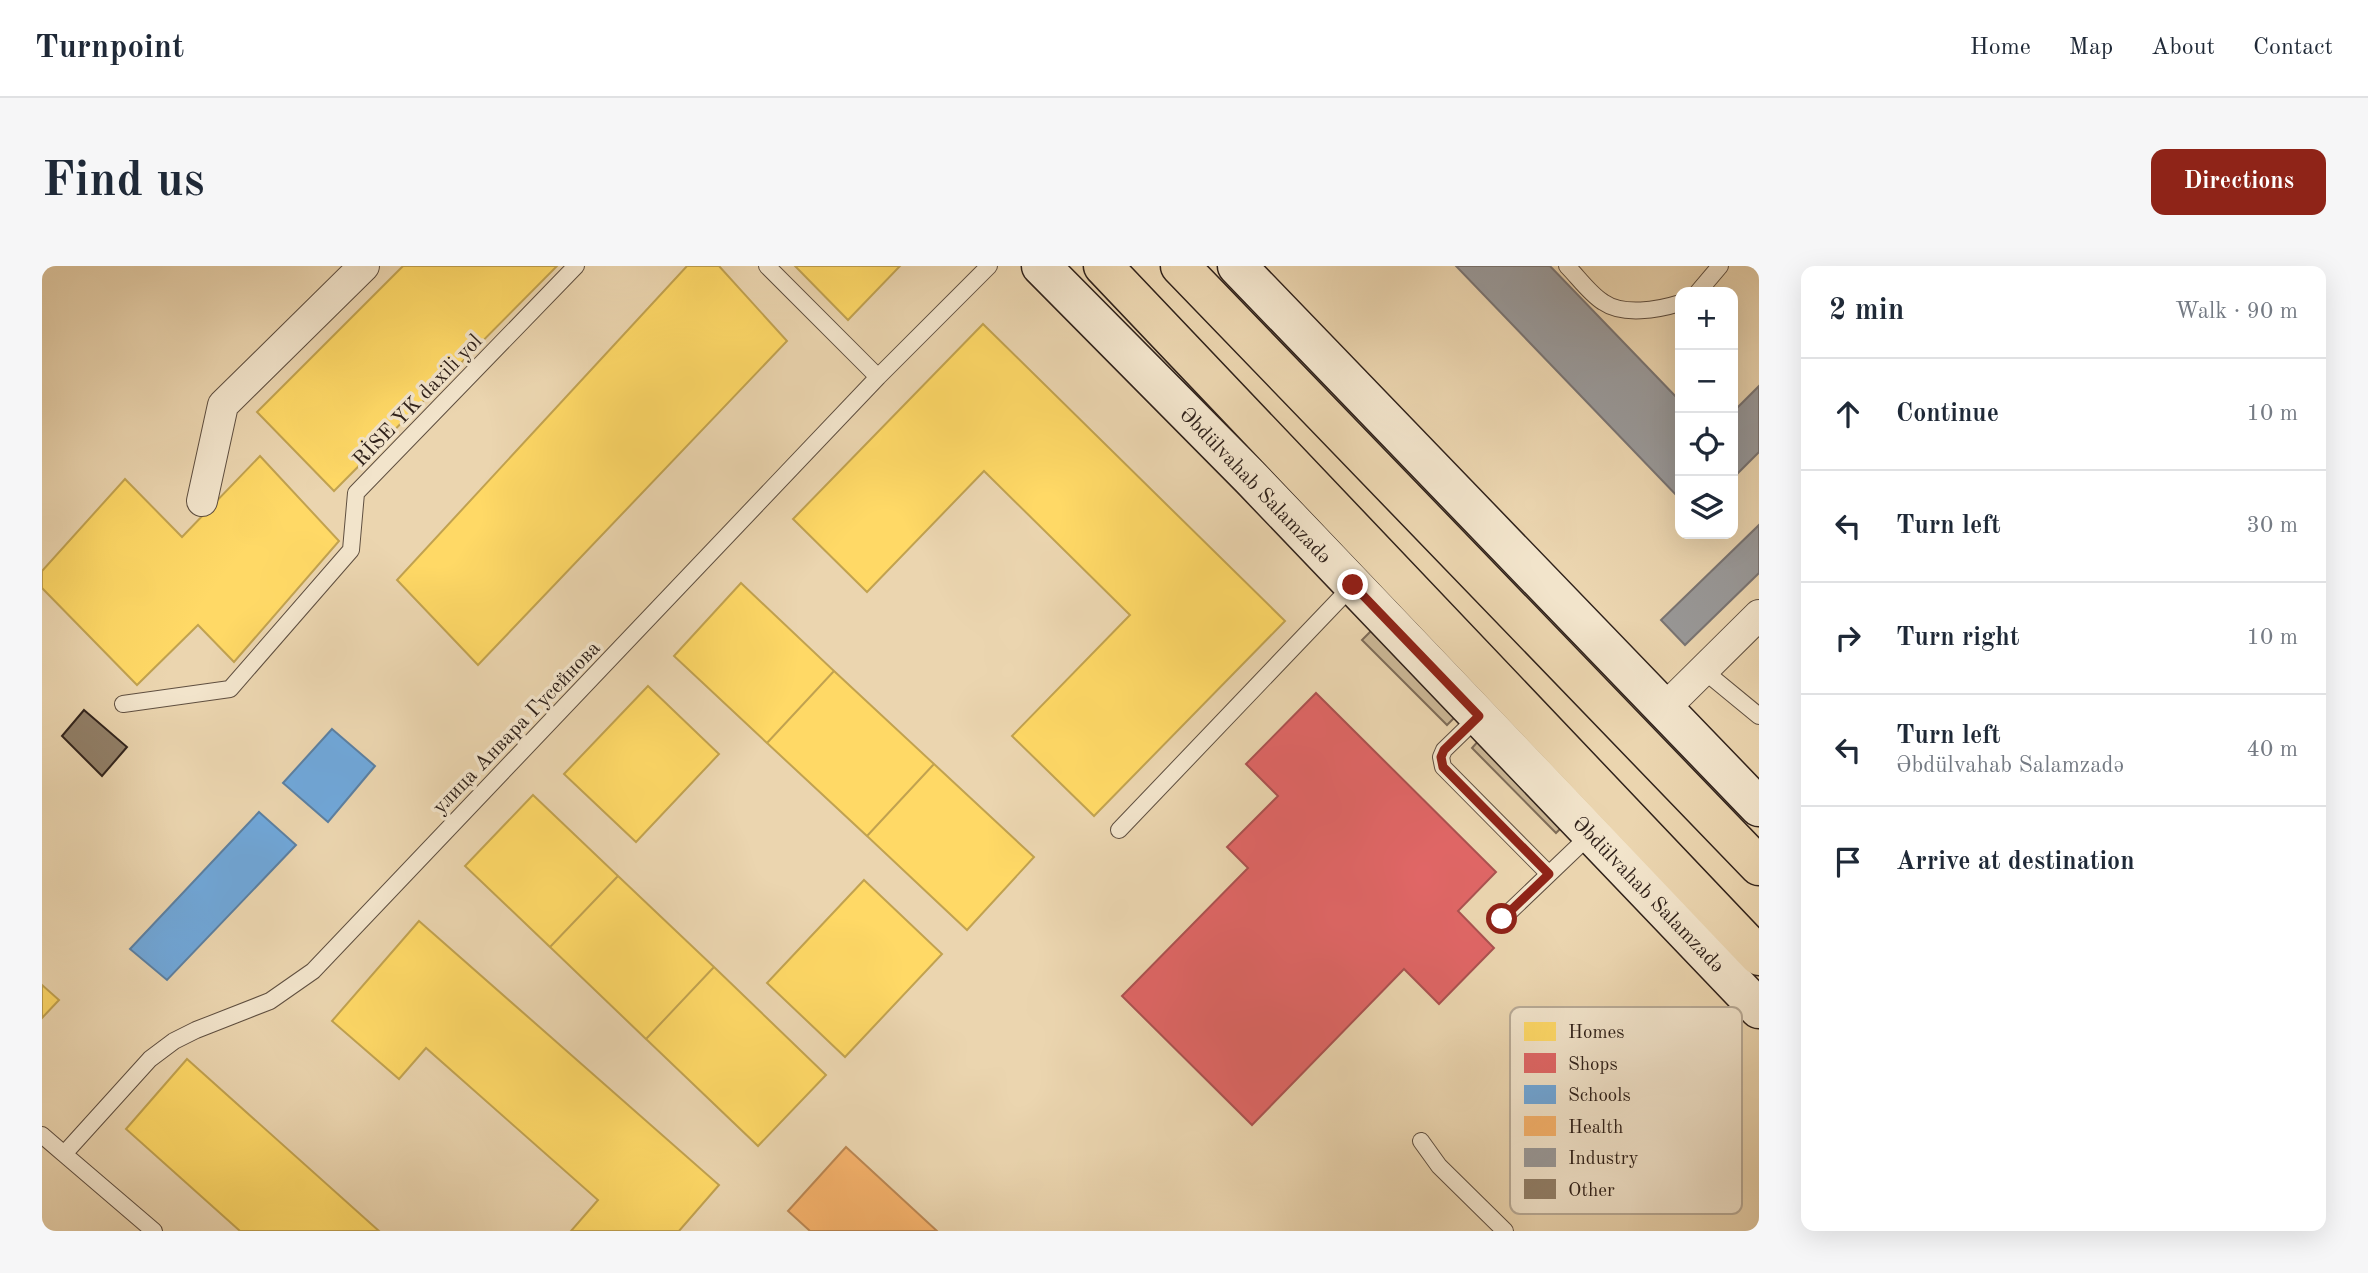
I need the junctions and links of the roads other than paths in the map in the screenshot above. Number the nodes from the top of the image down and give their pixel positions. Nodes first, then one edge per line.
1 (364, 266) edge
2 (576, 266) edge
3 (767, 266) edge
4 (989, 266) edge
5 (1041, 266) edge
6 (1103, 266) edge
7 (1180, 266) edge
8 (1237, 266) edge
9 (1567, 266) edge
10 (1720, 266) edge
11 (1702, 287) edge
12 (1675, 305) edge
13 (878, 377) junction
14 (202, 501) dead end
15 (1353, 585) junction
16 (1759, 615) edge
17 (1527, 625) junction
18 (1612, 655) junction
19 (1703, 670) junction
20 (1490, 674) junction
21 (123, 704) dead end
22 (1665, 708) junction
23 (1479, 716) junction
24 (1759, 716) edge
25 (1513, 751) junction
26 (1758, 807) edge
27 (1119, 830) dead end
28 (1591, 834) junction
29 (1759, 866) edge
30 (1549, 874) junction
31 (1660, 905) junction
32 (1502, 919) dead end
33 (1751, 947) edge
34 (1759, 1009) edge
35 (42, 1135) edge
36 (1421, 1141) dead end
37 (64, 1154) junction
38 (154, 1231) edge
39 (1505, 1231) edge

1 - 14 street
2 - 21 lane, RİSE YK daxili yol
3 - 13 lane
4 - 13 lane, улица Анвара Гусейнова
5 - 15 main road, Əbdülvahab Salamzadə
6 - 20 main road, Əbdülvahab Salamzadə
7 - 17 main road
8 - 18 main road
9 - 12 lane
10 - 11 lane
13 - 37 lane, улица Анвара Гусейнова
15 - 23 main road, Əbdülvahab Salamzadə
15 - 27 lane
16 - 19 street
17 - 18 main road
17 - 29 main road
18 - 22 main road
19 - 22 street
19 - 24 lane
20 - 25 main road
20 - 33 main road, Əbdülvahab Salamzadə
22 - 26 main road
23 - 25 main road, Əbdülvahab Salamzadə
23 - 30 lane
25 - 28 main road, Əbdülvahab Salamzadə
28 - 30 lane
28 - 31 main road, Əbdülvahab Salamzadə
30 - 32 lane
31 - 33 main road
31 - 34 main road, Əbdülvahab Salamzadə
35 - 37 lane
36 - 39 lane
37 - 38 lane

